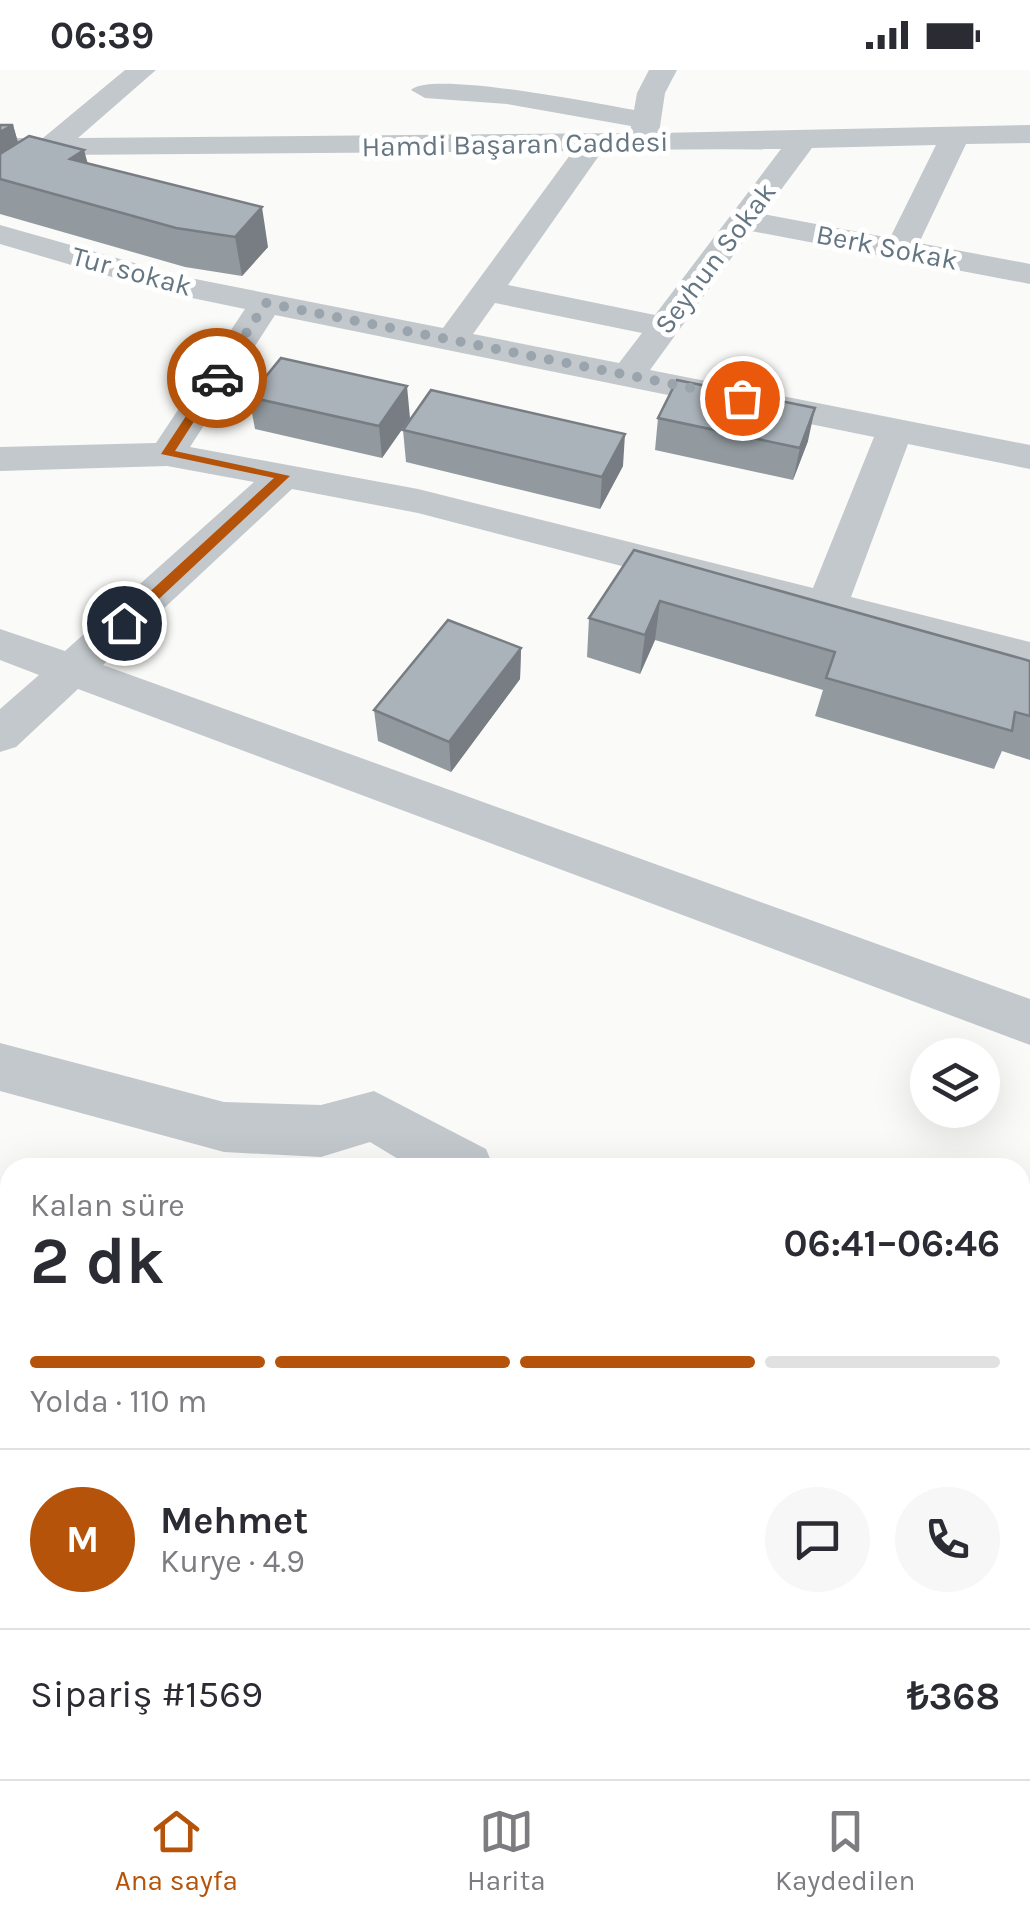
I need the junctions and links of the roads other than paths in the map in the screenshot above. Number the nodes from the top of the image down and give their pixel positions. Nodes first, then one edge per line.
1 (142, 70) edge
2 (664, 70) edge
3 (427, 75) edge
4 (644, 131) junction
5 (1030, 134) edge
6 (955, 137) junction
7 (803, 140) junction
8 (594, 142) junction
9 (411, 145) junction
10 (0, 147) edge
11 (54, 147) junction
12 (0, 188) edge
13 (744, 220) junction
14 (0, 234) edge
15 (900, 249) junction
16 (1030, 274) edge
17 (487, 291) junction
18 (266, 303) junction
19 (663, 327) junction
20 (451, 341) junction
21 (628, 375) junction
22 (895, 430) junction
23 (167, 454) junction
24 (1030, 457) edge
25 (0, 459) edge
26 (284, 476) junction
27 (828, 603) junction
28 (0, 644) edge
29 (1030, 657) edge
30 (70, 672) junction
31 (0, 736) edge
32 (1030, 1022) edge
33 (0, 1067) edge
34 (448, 1158) edge

1 - 11 street
2 - 4 street
3 - 4 street
3 - 9 street
4 - 7 street, Hamdi Başaran Caddesi
4 - 8 street, Hamdi Başaran Caddesi
5 - 6 street, Hamdi Başaran Caddesi
6 - 7 street, Hamdi Başaran Caddesi
6 - 15 street
7 - 13 street, Seyhun Sokak
8 - 9 street, Hamdi Başaran Caddesi
8 - 17 street
9 - 11 street, Hamdi Başaran Caddesi
10 - 11 street, Hamdi Başaran Caddesi
11 - 12 street
13 - 15 street, Berk Sokak
13 - 19 street, Seyhun Sokak
14 - 18 street, Tur sokak
15 - 16 street, Berk Sokak
17 - 19 street
17 - 20 street
18 - 20 street, Tur sokak
18 - 23 street
19 - 21 street, Seyhun Sokak
20 - 21 street, Tur sokak
21 - 22 street, Tur sokak
22 - 24 street, Tur sokak
22 - 27 street
23 - 25 street
23 - 26 street
26 - 27 street
26 - 30 street
27 - 29 street
28 - 30 street
30 - 31 street
30 - 32 street
33 - 34 street

